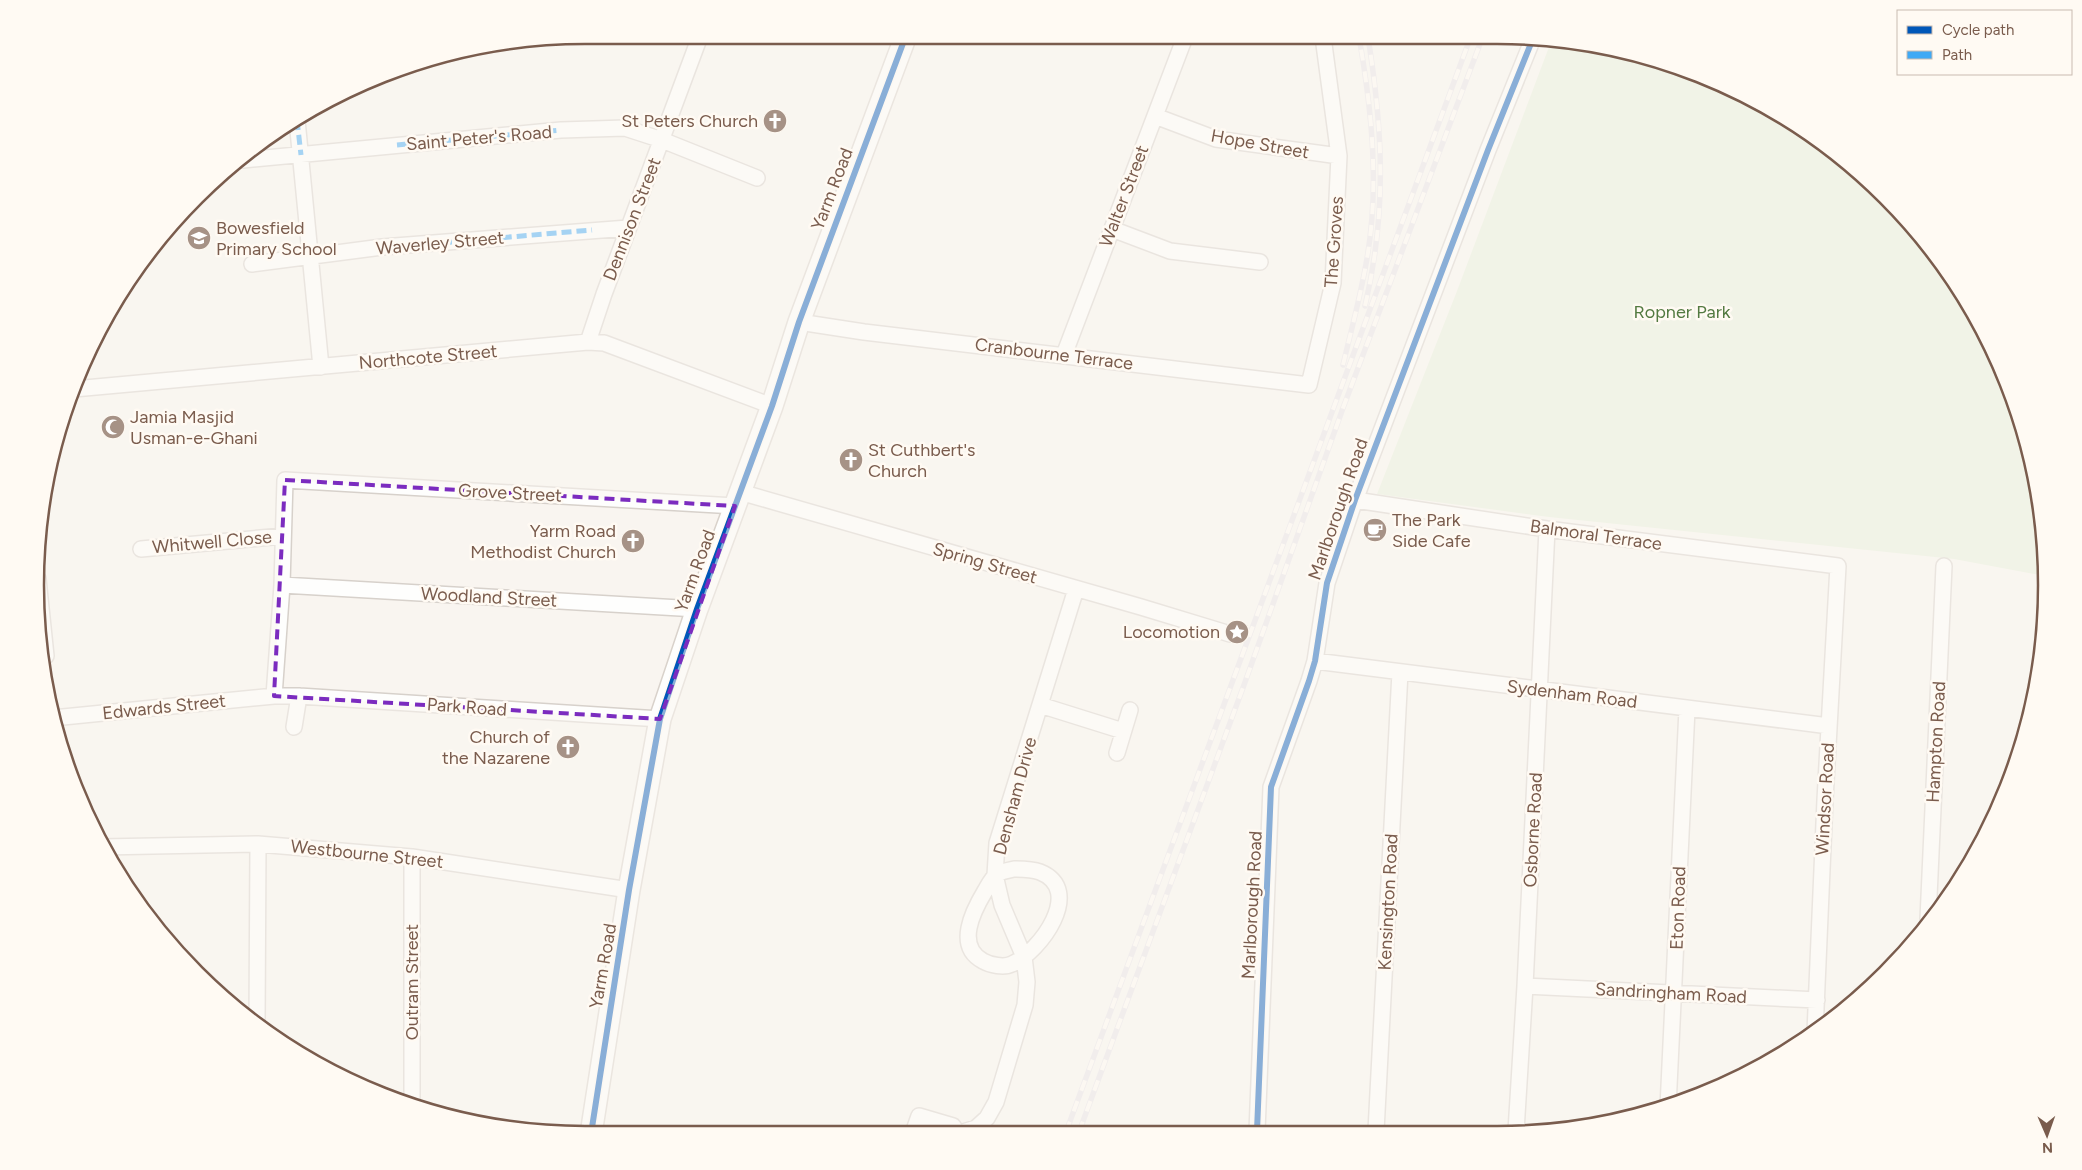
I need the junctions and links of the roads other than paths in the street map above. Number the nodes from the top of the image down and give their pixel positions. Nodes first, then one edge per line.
1 (697, 44) edge
2 (903, 44) edge
3 (1182, 44) edge
4 (1324, 44) edge
5 (1530, 45) edge
6 (1155, 116) junction
7 (298, 126) edge
8 (662, 140) junction
9 (301, 155) junction
10 (1339, 156) junction
11 (252, 159) edge
12 (757, 178) dead end
13 (628, 228) junction
14 (1112, 229) junction
15 (309, 256) junction
16 (1260, 262) dead end
17 (252, 264) dead end
18 (799, 322) junction
19 (588, 342) junction
20 (1064, 355) junction
21 (321, 367) junction
22 (1309, 385) joint
23 (81, 389) edge
24 (772, 406) junction
25 (737, 499) junction
26 (1355, 500) junction
27 (1547, 528) junction
28 (283, 536) junction
29 (141, 548) dead end
30 (1838, 566) joint
31 (1944, 566) dead end
32 (282, 586) junction
33 (1076, 589) junction
34 (697, 609) junction
35 (1230, 634) dead end
36 (1315, 660) junction
37 (1400, 672) junction
38 (1540, 690) junction
39 (274, 696) junction
40 (299, 696) junction
41 (1040, 705) junction
42 (1687, 709) junction
43 (1130, 710) dead end
44 (60, 717) edge
45 (660, 719) junction
46 (1829, 726) junction
47 (294, 727) dead end
48 (1123, 731) junction
49 (1117, 753) dead end
50 (258, 844) junction
51 (113, 850) edge
52 (412, 857) junction
53 (995, 875) junction
54 (629, 890) junction
55 (1928, 911) edge
56 (1024, 957) junction
57 (1525, 986) junction
58 (1675, 993) junction
59 (1817, 1000) junction
60 (257, 1015) edge
61 (1816, 1022) edge
62 (412, 1098) edge
63 (1669, 1099) edge
64 (1516, 1125) edge
65 (592, 1126) edge
66 (915, 1126) edge
67 (953, 1126) edge
68 (978, 1126) edge
69 (1257, 1126) edge
70 (1376, 1126) edge

1 - 8 street, Dennison Street
2 - 18 street, Yarm Road
3 - 6 street, Walter Street
4 - 10 street, The Groves
5 - 26 street, Marlborough Road
6 - 10 street, Hope Street
6 - 14 street, Walter Street
7 - 9 street
8 - 9 street, Saint Peter's Road
8 - 12 street, Saint Peter's Road
8 - 13 street, Dennison Street
9 - 11 street, Saint Peter's Road
9 - 15 street
10 - 22 street, The Groves
13 - 15 street, Waverley Street
13 - 19 street, Dennison Street
14 - 16 street
14 - 20 street, Walter Street
15 - 17 street, Waverley Street
15 - 21 street
18 - 20 street, Cranbourne Terrace
18 - 24 street, Yarm Road
19 - 21 street, Northcote Street
19 - 24 street, Northcote Street
20 - 22 street, Cranbourne Terrace
21 - 23 street, Northcote Street
24 - 25 street, Yarm Road
25 - 28 street, Grove Street
25 - 33 street, Spring Street
25 - 34 street, Yarm Road
26 - 27 street, Balmoral Terrace
26 - 36 street, Marlborough Road
27 - 30 street, Balmoral Terrace
27 - 38 street, Osborne Road
28 - 29 street, Whitwell Close
28 - 32 street
30 - 46 street, Windsor Road
31 - 55 street, Hampton Road
32 - 34 street, Woodland Street
32 - 39 street
33 - 35 street, Spring Street
33 - 41 street, Densham Drive
34 - 45 street, Yarm Road
36 - 37 street, Sydenham Road
36 - 69 street, Marlborough Road
37 - 38 street, Sydenham Road
37 - 70 street, Kensington Road
38 - 42 street, Sydenham Road
38 - 57 street, Osborne Road
39 - 40 street, Park Road
39 - 44 street, Edwards Street
40 - 45 street, Park Road
40 - 47 street
41 - 48 street
41 - 53 street, Densham Drive
42 - 46 street, Sydenham Road
42 - 58 street, Eton Road
43 - 48 street
45 - 54 street, Yarm Road
46 - 59 street, Windsor Road
48 - 49 street
50 - 51 street, Westbourne Street
50 - 52 street, Westbourne Street
50 - 60 street
52 - 54 street, Westbourne Street
52 - 62 street, Outram Street
53 - 56 street, Densham Drive
53 - 56 street
53 - 56 street
54 - 65 street, Yarm Road
56 - 68 street, Densham Drive
57 - 58 street, Sandringham Road
57 - 64 street, Osborne Road
58 - 59 street, Sandringham Road
58 - 63 street, Eton Road
59 - 61 street, Windsor Road
66 - 67 street

